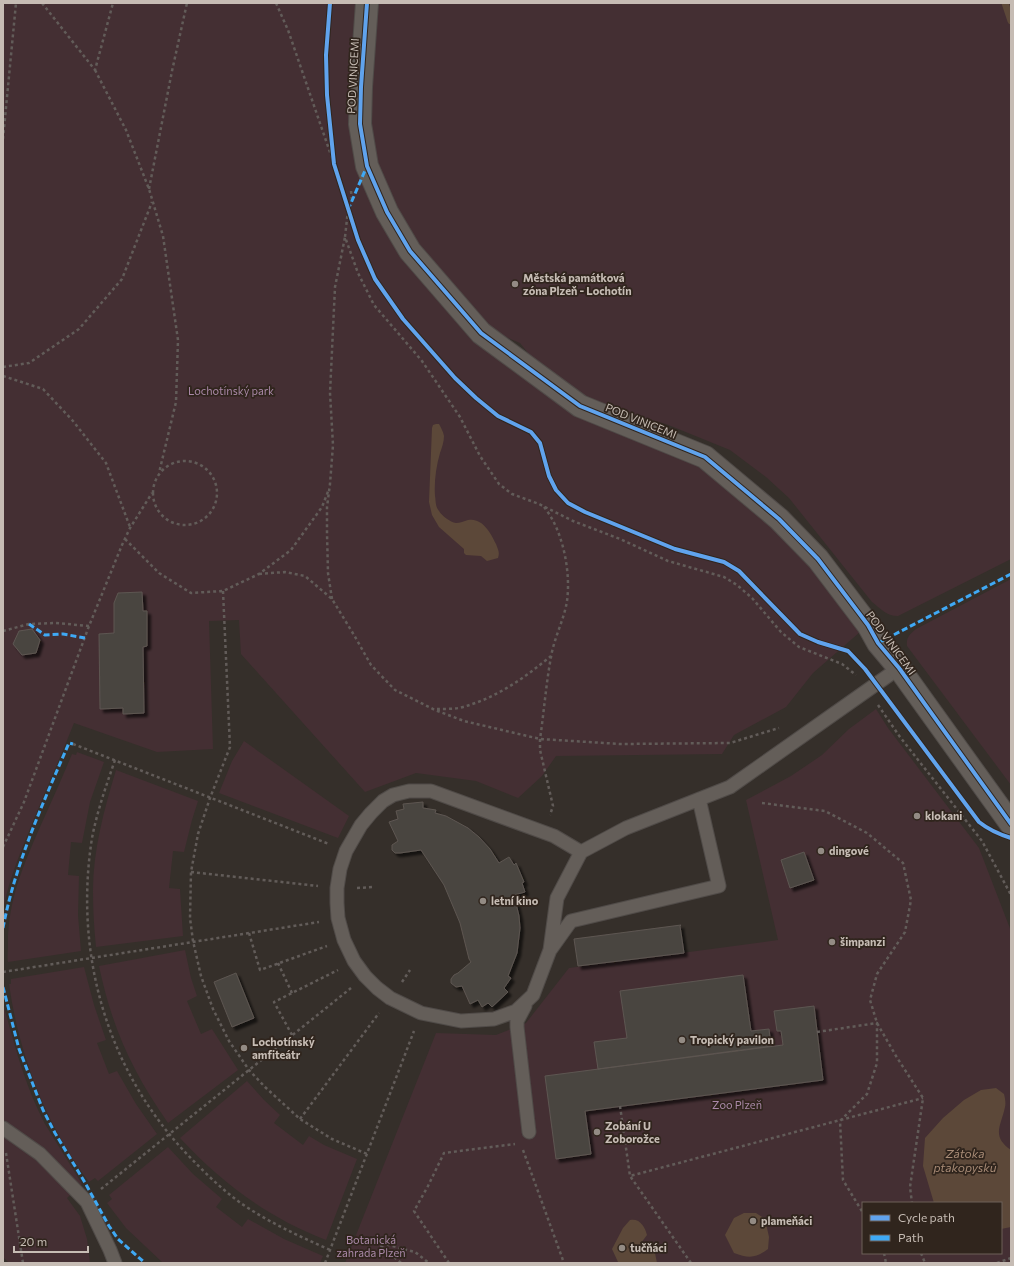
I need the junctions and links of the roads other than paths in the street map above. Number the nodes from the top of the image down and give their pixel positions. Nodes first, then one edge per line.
1 (367, 3) edge
2 (899, 668) junction
3 (698, 799) junction
4 (1011, 824) edge
5 (581, 852) junction
6 (550, 950) junction
7 (533, 995) junction
8 (3, 1128) edge
9 (530, 1132) dead end
10 (110, 1250) junction
11 (115, 1263) edge
12 (124, 1263) edge

1 - 2 street, POD VINICEMI
2 - 3 lane
2 - 4 street, POD VINICEMI
3 - 5 lane
3 - 6 lane
5 - 6 lane
5 - 7 lane
6 - 7 lane
7 - 9 lane
8 - 10 lane
10 - 11 lane
10 - 12 lane

